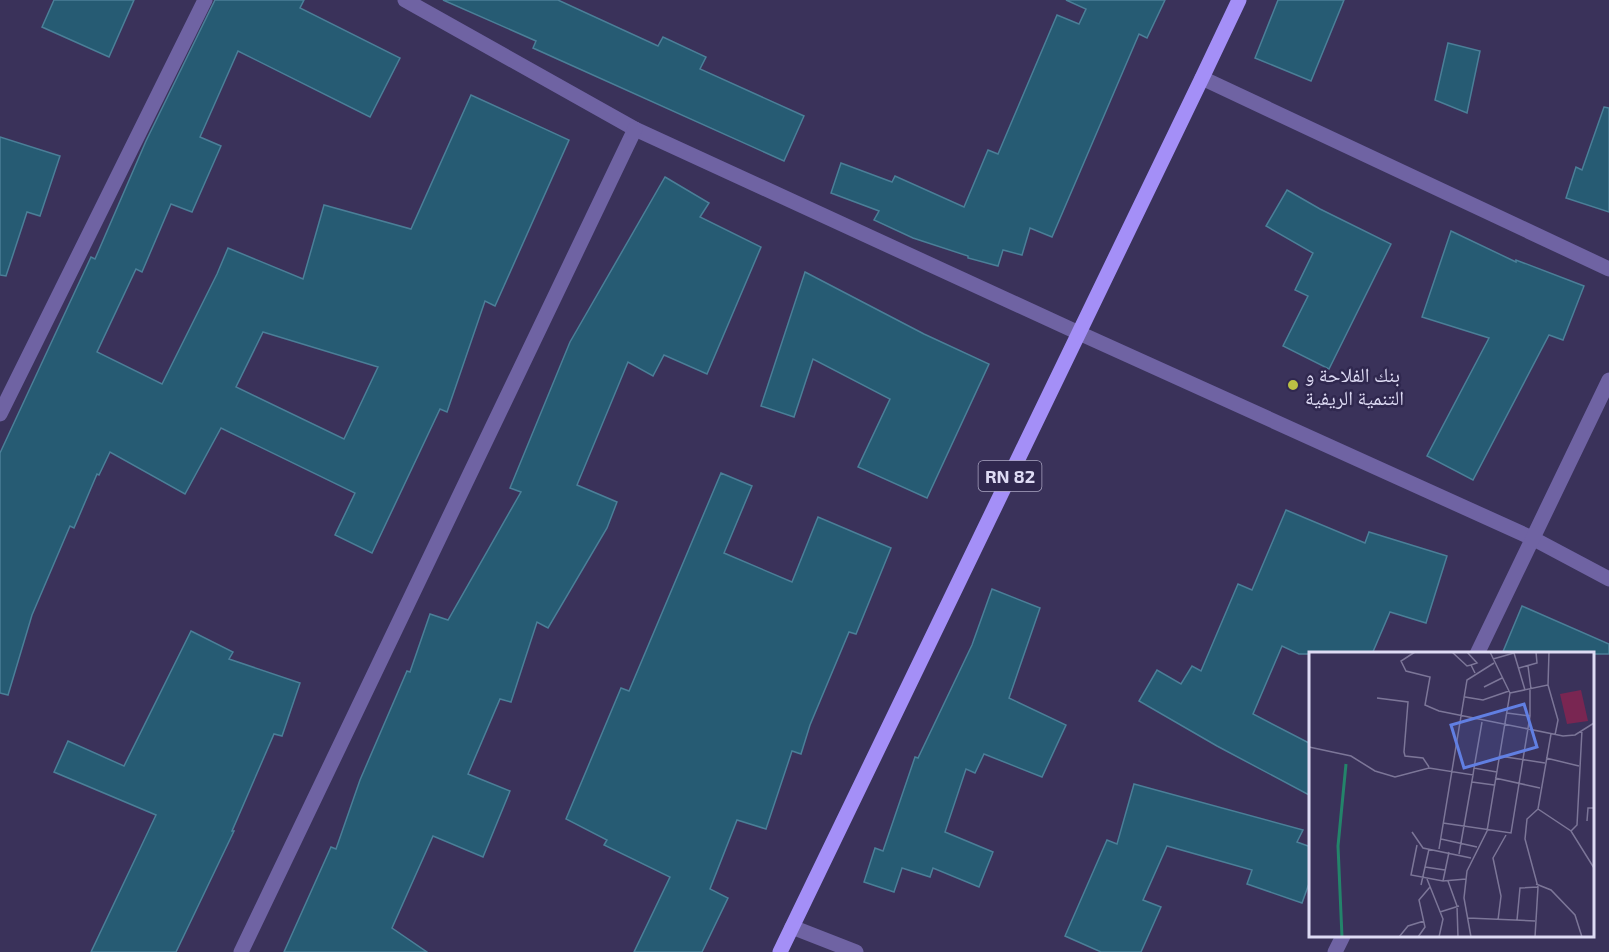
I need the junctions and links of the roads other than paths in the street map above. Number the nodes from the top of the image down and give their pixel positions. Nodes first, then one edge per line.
1 (205, 0) edge
2 (405, 0) edge
3 (1239, 0) edge
4 (1202, 78) junction
5 (635, 129) junction
6 (1609, 269) edge
7 (1079, 333) junction
8 (1609, 380) edge
9 (0, 414) edge
10 (1532, 538) junction
11 (1609, 579) edge
12 (1478, 652) edge
13 (792, 927) junction
14 (1342, 937) edge
15 (241, 952) edge
16 (780, 952) edge
17 (856, 952) edge
18 (1335, 952) edge

1 - 9 street
2 - 5 street
3 - 4 main road, RN 82
4 - 6 street
4 - 7 main road, RN 82
5 - 7 street
5 - 15 street
7 - 10 street
7 - 13 main road, RN 82
8 - 10 street
10 - 11 street
10 - 12 street
13 - 16 main road, RN 82
13 - 17 street
14 - 18 street

